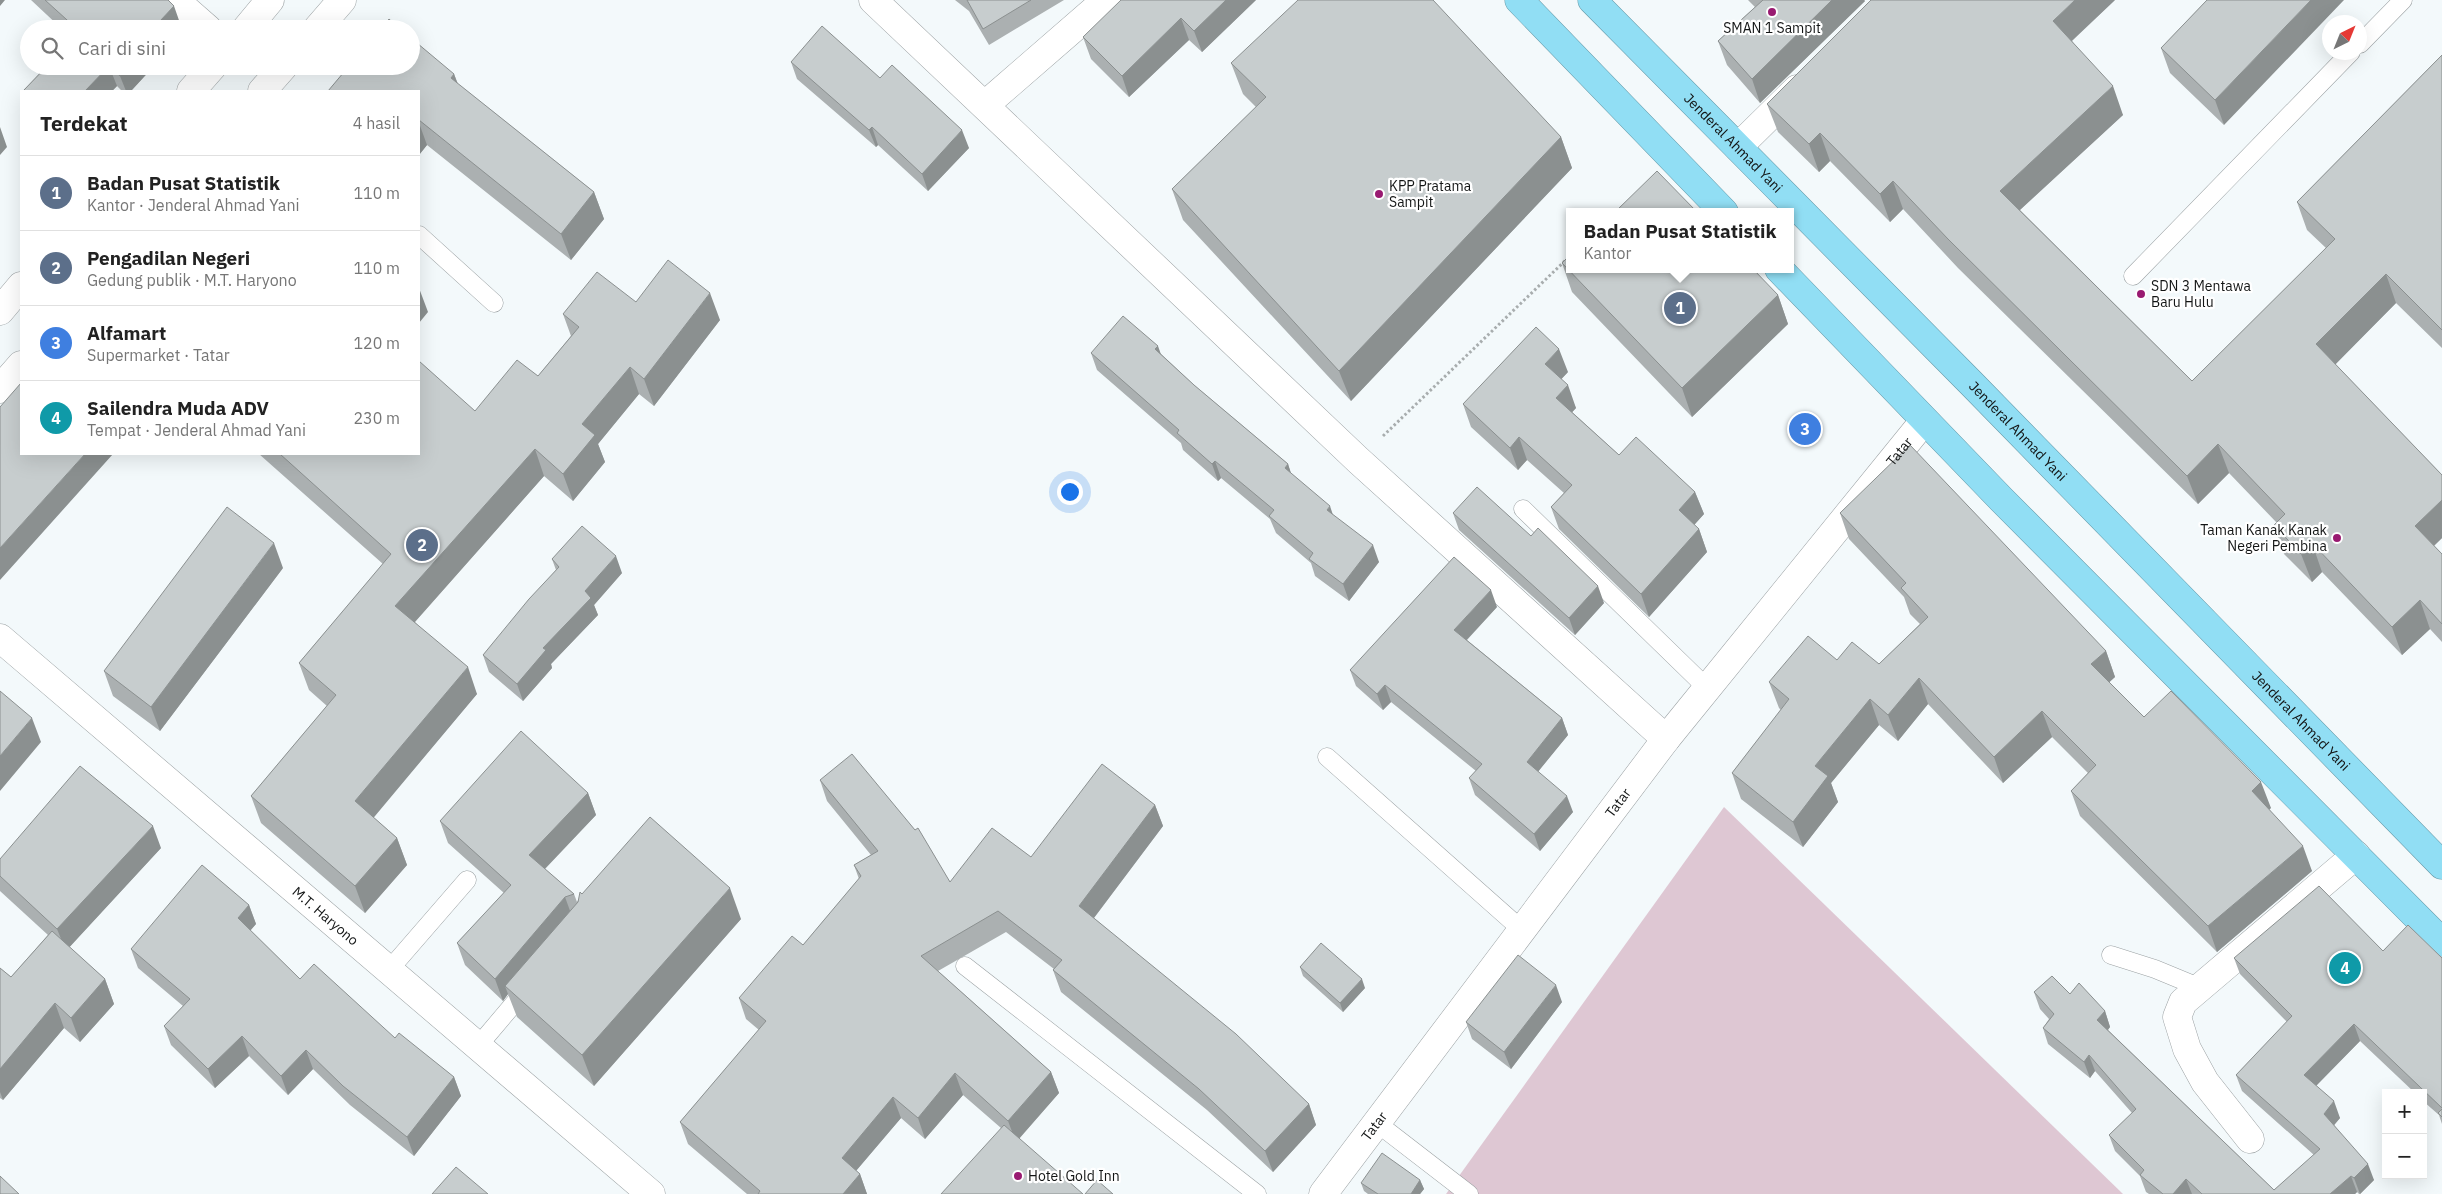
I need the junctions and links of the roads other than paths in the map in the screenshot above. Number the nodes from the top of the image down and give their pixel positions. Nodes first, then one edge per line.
1 (175, 0) edge
2 (270, 0) edge
3 (873, 0) edge
4 (1106, 0) edge
5 (1519, 0) edge
6 (1592, 0) edge
7 (2403, 0) edge
8 (335, 2) edge
9 (198, 20) edge
10 (253, 20) edge
11 (323, 20) edge
12 (2367, 37) edge
13 (2343, 60) edge
14 (1813, 74) edge
15 (205, 75) edge
16 (276, 75) edge
17 (192, 90) edge
18 (263, 90) edge
19 (984, 105) junction
20 (1738, 147) junction
21 (1720, 208) edge
22 (420, 236) edge
23 (1783, 273) edge
24 (2133, 276) dead end
25 (20, 287) edge
26 (494, 303) dead end
27 (0, 310) edge
28 (20, 366) edge
29 (0, 389) edge
30 (1924, 421) junction
31 (1523, 509) dead end
32 (0, 638) edge
33 (1707, 688) junction
34 (1666, 739) junction
35 (1327, 757) dead end
36 (2356, 855) junction
37 (2442, 866) edge
38 (467, 880) dead end
39 (1522, 930) junction
40 (2442, 942) edge
41 (2111, 955) dead end
42 (965, 966) dead end
43 (389, 970) junction
44 (542, 971) edge
45 (2201, 988) junction
46 (478, 1046) junction
47 (1377, 1123) junction
48 (2250, 1139) dead end
49 (1330, 1191) edge
50 (651, 1194) edge
51 (1257, 1194) edge
52 (1469, 1194) edge

1 - 9 street
2 - 10 street
3 - 19 street
4 - 19 street
5 - 21 highway
6 - 20 highway, Jenderal Ahmad Yani
7 - 12 lane
8 - 11 street
13 - 24 lane
14 - 20 street
15 - 17 street
16 - 18 street
19 - 34 street
20 - 37 highway, Jenderal Ahmad Yani
22 - 26 lane
23 - 30 highway
25 - 27 street
28 - 29 street
30 - 33 street, Tatar
30 - 36 highway
31 - 33 lane
32 - 43 street, M.T. Haryono
33 - 34 street, Tatar
34 - 39 street, Tatar
35 - 39 lane
36 - 40 highway
36 - 45 street
38 - 43 lane
39 - 47 street, Tatar
41 - 45 lane
42 - 51 lane
43 - 46 street, M.T. Haryono
44 - 46 lane
45 - 48 street
46 - 50 street, M.T. Haryono
47 - 49 street, Tatar
47 - 52 lane

